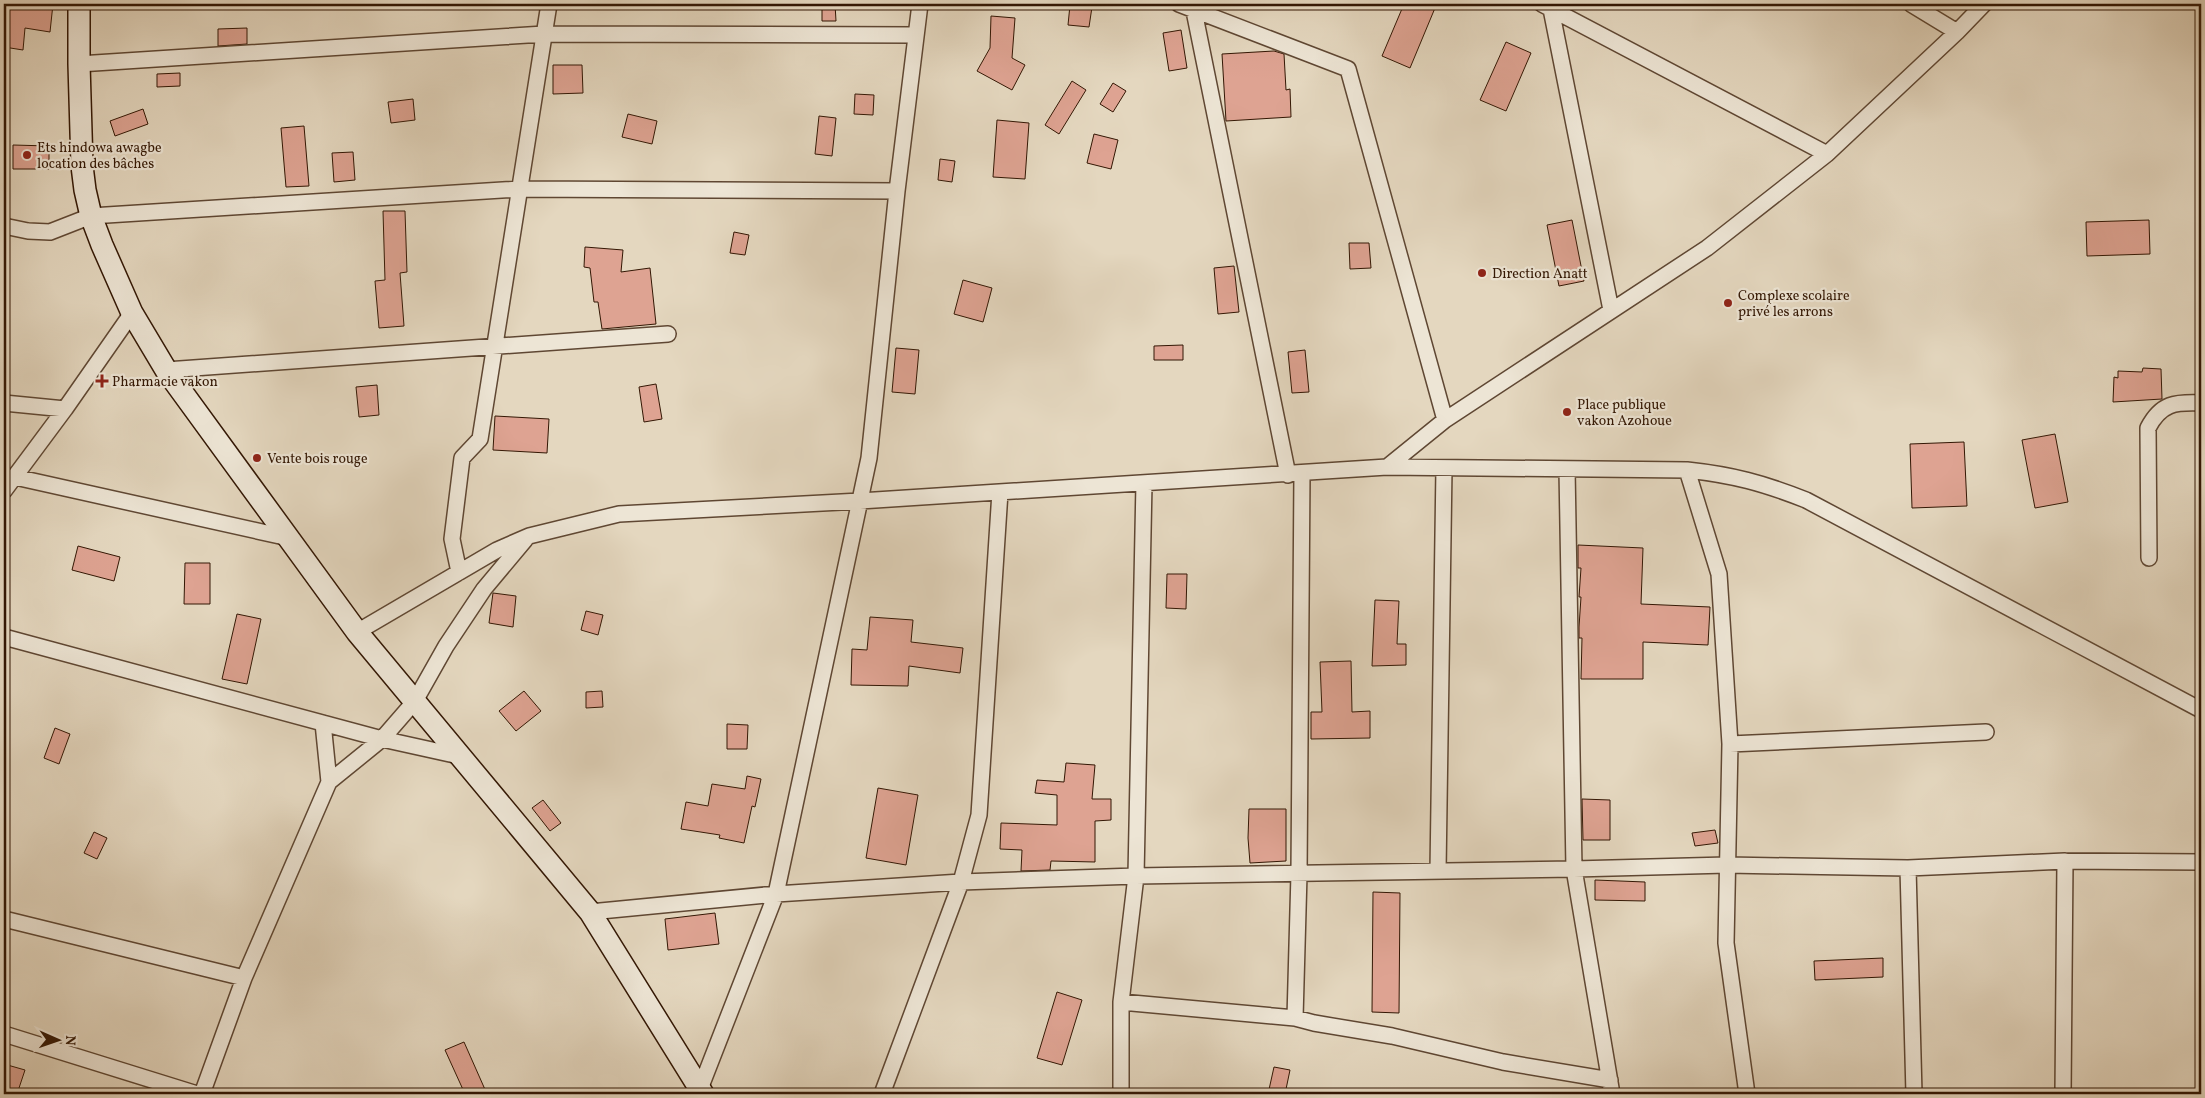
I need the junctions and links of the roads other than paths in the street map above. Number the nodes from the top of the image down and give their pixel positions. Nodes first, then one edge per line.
1 (79, 4) edge
2 (549, 4) edge
3 (920, 4) edge
4 (1179, 4) edge
5 (1911, 4) edge
6 (1984, 4) edge
7 (1548, 5) edge
8 (1194, 11) junction
9 (1957, 32) junction
10 (544, 34) junction
11 (915, 35) junction
12 (79, 64) junction
13 (1827, 154) junction
14 (519, 189) junction
15 (897, 191) junction
16 (91, 216) junction
17 (4, 226) edge
18 (1612, 310) junction
19 (132, 314) junction
20 (668, 334) dead end
21 (496, 346) junction
22 (166, 370) junction
23 (4, 403) edge
24 (2201, 403) edge
25 (65, 409) junction
26 (1445, 420) junction
27 (1387, 467) junction
28 (1444, 468) junction
29 (1567, 469) junction
30 (1687, 470) junction
31 (1295, 474) junction
32 (15, 477) junction
33 (1144, 483) junction
34 (4, 492) edge
35 (1000, 492) junction
36 (860, 501) junction
37 (529, 536) junction
38 (289, 538) junction
39 (2149, 558) dead end
40 (459, 572) junction
41 (357, 632) junction
42 (4, 637) edge
43 (415, 700) junction
44 (2201, 710) edge
45 (323, 723) junction
46 (1986, 732) dead end
47 (382, 739) junction
48 (1730, 744) junction
49 (459, 756) junction
50 (329, 782) junction
51 (2065, 860) junction
52 (2201, 862) edge
53 (1727, 864) junction
54 (1908, 868) junction
55 (1574, 869) junction
56 (1438, 871) junction
57 (1299, 874) junction
58 (1136, 876) junction
59 (961, 882) junction
60 (776, 894) junction
61 (590, 912) junction
62 (4, 919) edge
63 (244, 978) junction
64 (1121, 1002) junction
65 (1295, 1018) junction
66 (4, 1034) edge
67 (1611, 1087) edge
68 (701, 1092) edge
69 (197, 1094) edge
70 (202, 1094) edge
71 (882, 1094) edge
72 (1122, 1094) edge
73 (1746, 1094) edge
74 (1914, 1094) edge
75 (2063, 1094) edge

1 - 12 main road
2 - 10 street
3 - 11 street
4 - 8 street
5 - 9 street
6 - 9 street
7 - 13 street
7 - 18 street
8 - 26 street
8 - 31 street
9 - 13 street
10 - 11 street
10 - 12 street
10 - 14 street
11 - 15 street
12 - 16 main road
13 - 18 street
14 - 15 street
14 - 16 street
14 - 21 street
15 - 36 street
16 - 17 street
16 - 19 main road
18 - 26 street
19 - 22 main road
19 - 25 street
20 - 21 street
21 - 22 street
21 - 40 street
22 - 38 main road
23 - 25 street
24 - 39 street
25 - 32 street
26 - 27 street
27 - 28 street
27 - 31 street
28 - 29 street
28 - 56 street
29 - 30 street
29 - 55 street
30 - 44 street
30 - 48 street
31 - 33 street
31 - 57 street
32 - 34 street
32 - 38 street
33 - 35 street
33 - 58 street
35 - 36 street
35 - 59 street
36 - 37 street
36 - 60 street
37 - 40 street
37 - 43 street
38 - 41 main road
40 - 41 street
41 - 43 main road
42 - 45 street
43 - 47 street
43 - 49 main road
45 - 47 street
45 - 50 street
46 - 48 street
47 - 49 street
47 - 50 street
48 - 53 street
49 - 61 main road
50 - 63 street
51 - 52 street
51 - 54 street
51 - 75 street
53 - 54 street
53 - 55 street
53 - 73 street
54 - 74 street
55 - 56 street
55 - 67 street
56 - 57 street
57 - 58 street
57 - 65 street
58 - 59 street
58 - 64 street
59 - 60 street
59 - 71 street
60 - 61 street
60 - 68 street
61 - 68 main road
62 - 63 street
63 - 70 street
64 - 65 street
64 - 72 street
65 - 67 street
66 - 69 street

